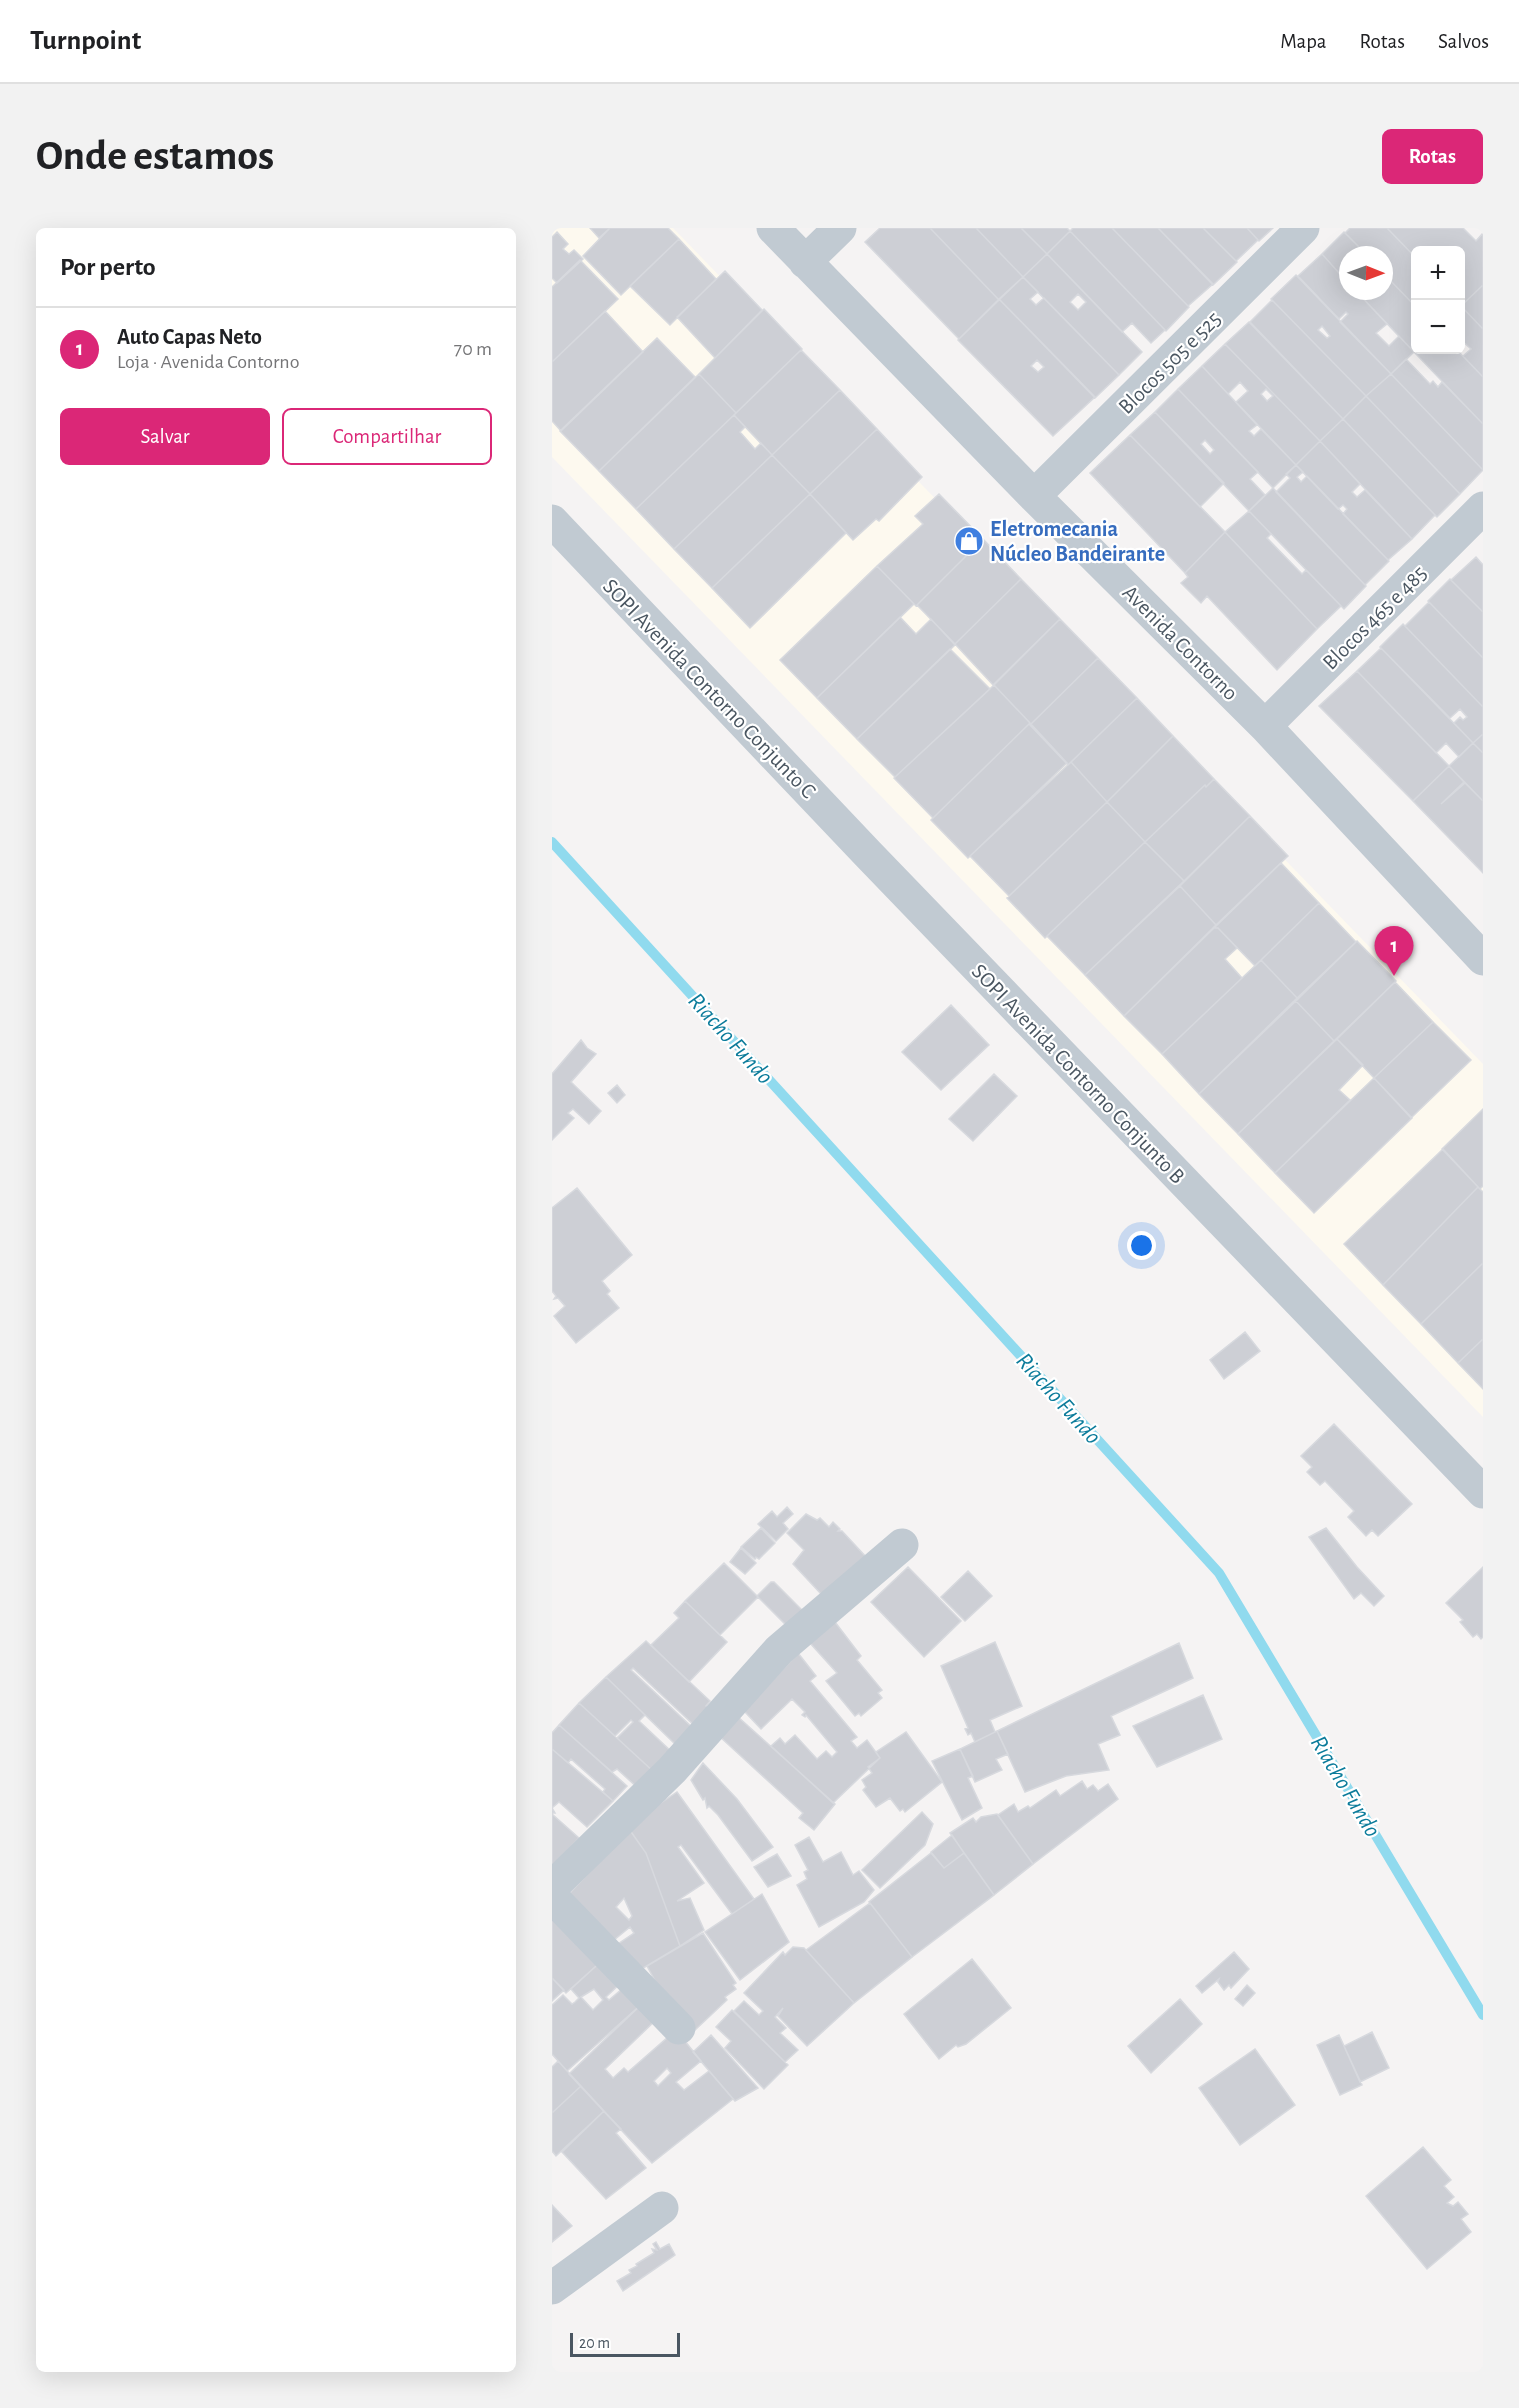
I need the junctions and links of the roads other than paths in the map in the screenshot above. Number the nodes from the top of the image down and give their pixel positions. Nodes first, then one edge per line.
1 (773, 228) edge
2 (840, 228) edge
3 (1303, 228) edge
4 (805, 262) junction
5 (1034, 496) junction
6 (1483, 508) edge
7 (552, 521) edge
8 (1265, 726) junction
9 (868, 854) joint
10 (1483, 959) edge
11 (1483, 1492) edge
12 (902, 1545) dead end
13 (552, 1887) edge
14 (552, 1897) edge
15 (679, 2028) dead end
16 (662, 2208) dead end
17 (552, 2288) edge

1 - 4 street, Avenida Contorno
2 - 4 street
3 - 5 street, Blocos 505 e 525
4 - 5 street, Avenida Contorno
5 - 8 street, Avenida Contorno
6 - 8 street, Blocos 465 e 485
7 - 9 street, SOPI Avenida Contorno Conjunto C
8 - 10 street, Avenida Contorno
9 - 11 street, SOPI Avenida Contorno Conjunto B
12 - 13 street
14 - 15 street
16 - 17 street

